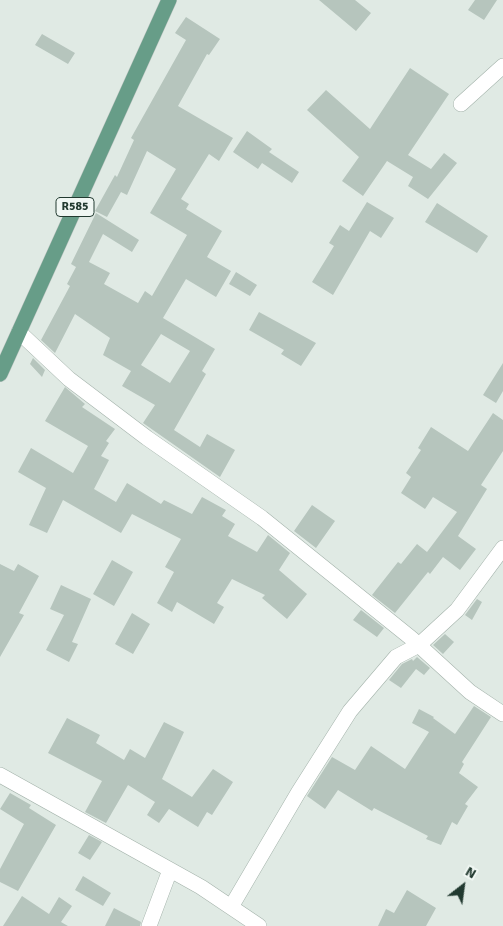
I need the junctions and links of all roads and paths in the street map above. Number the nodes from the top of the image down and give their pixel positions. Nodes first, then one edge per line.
1 (169, 0) edge
2 (503, 66) edge
3 (461, 104) dead end
4 (19, 332) junction
5 (0, 374) edge
6 (503, 548) edge
7 (418, 645) junction
8 (503, 714) edge
9 (0, 775) edge
10 (170, 870) junction
11 (232, 908) junction
12 (149, 926) edge
13 (259, 926) edge

1 - 4 main road, R585
2 - 3 street
4 - 5 main road, R585
4 - 7 street
6 - 7 street
7 - 8 street
7 - 11 street
9 - 10 street
10 - 11 street
10 - 12 street
11 - 13 street

